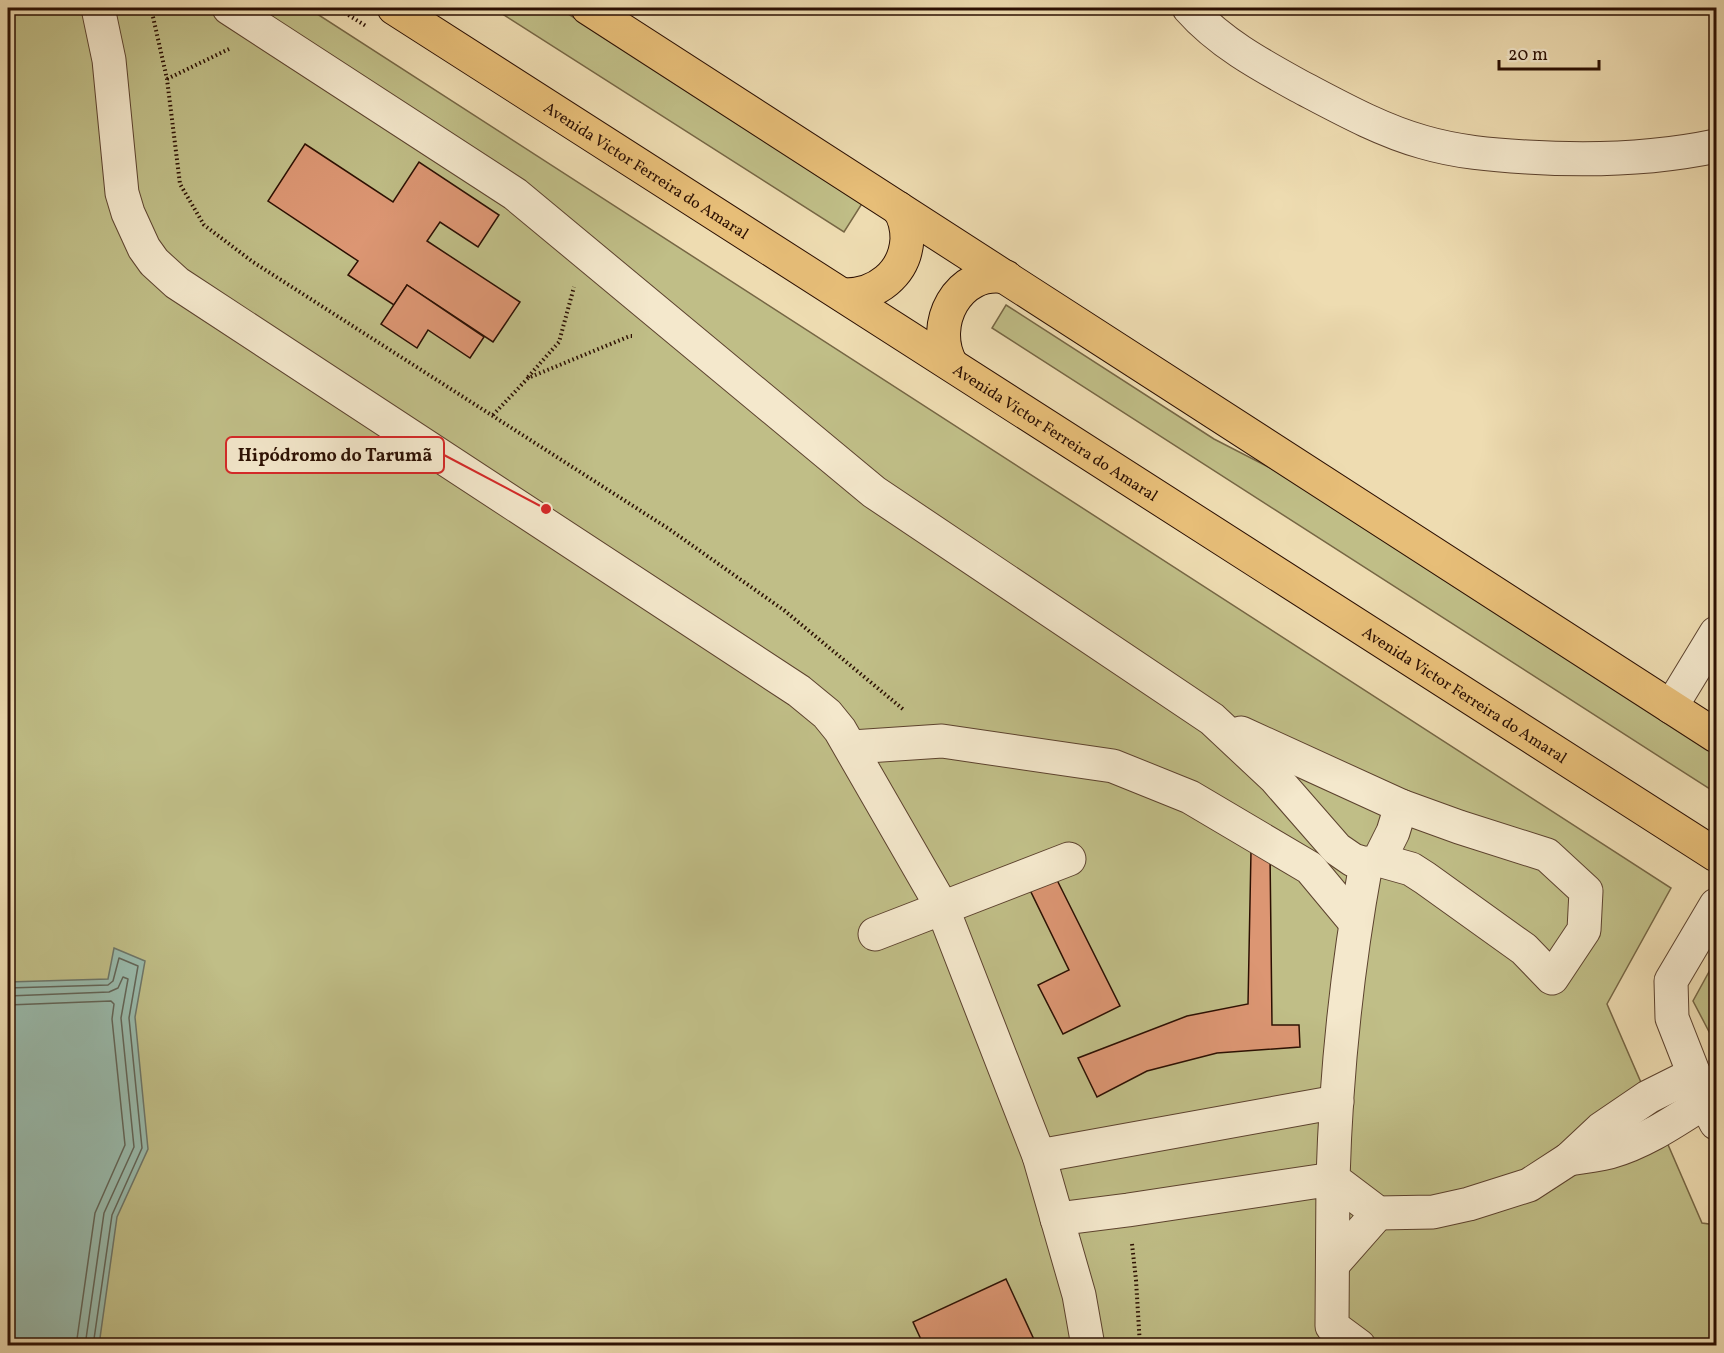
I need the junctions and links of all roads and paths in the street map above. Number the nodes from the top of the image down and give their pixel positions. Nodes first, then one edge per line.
1 (98, 8) edge
2 (151, 8) edge
3 (229, 8) edge
4 (394, 8) edge
5 (588, 8) edge
6 (1189, 8) edge
7 (265, 31) junction
8 (167, 79) junction
9 (1716, 146) edge
10 (898, 208) junction
11 (1006, 277) junction
12 (574, 284) dead end
13 (843, 295) junction
14 (640, 340) dead end
15 (951, 364) junction
16 (528, 378) junction
17 (493, 416) junction
18 (1716, 633) edge
19 (1671, 706) junction
20 (1212, 719) junction
21 (1716, 736) edge
22 (942, 741) junction
23 (852, 747) junction
24 (1401, 806) junction
25 (1716, 855) edge
26 (1069, 859) dead end
27 (1372, 862) junction
28 (1716, 905) edge
29 (942, 907) junction
30 (1355, 922) junction
31 (875, 934) dead end
32 (1705, 1100) edge
33 (1337, 1102) junction
34 (1039, 1156) junction
35 (1334, 1179) junction
36 (1128, 1210) junction
37 (1378, 1213) junction
38 (1057, 1219) junction
39 (1334, 1263) junction
40 (1332, 1336) edge
41 (1088, 1346) edge
42 (1140, 1346) edge
43 (1359, 1346) edge

1 - 23 street
2 - 8 path
3 - 7 street
4 - 13 highway, Avenida Victor Ferreira do Amaral
5 - 10 highway
6 - 9 street
7 - 8 path
7 - 20 street
8 - 17 path
10 - 11 highway
10 - 13 highway
11 - 15 highway
11 - 19 highway
12 - 16 path
13 - 15 highway, Avenida Victor Ferreira do Amaral
14 - 16 path
15 - 25 highway, Avenida Victor Ferreira do Amaral
16 - 17 path
17 - 22 path
18 - 19 street
19 - 21 highway
20 - 24 street
20 - 27 street
22 - 23 street
22 - 30 street
23 - 29 street
24 - 27 street
24 - 27 street
26 - 29 street
27 - 30 street
28 - 32 street
29 - 31 street
29 - 34 street
30 - 33 street
32 - 37 street
33 - 34 street
33 - 35 street
34 - 38 street
35 - 36 street
35 - 37 street
35 - 39 street
36 - 38 street
36 - 42 path
37 - 39 street
38 - 41 street
39 - 40 street
40 - 43 street

